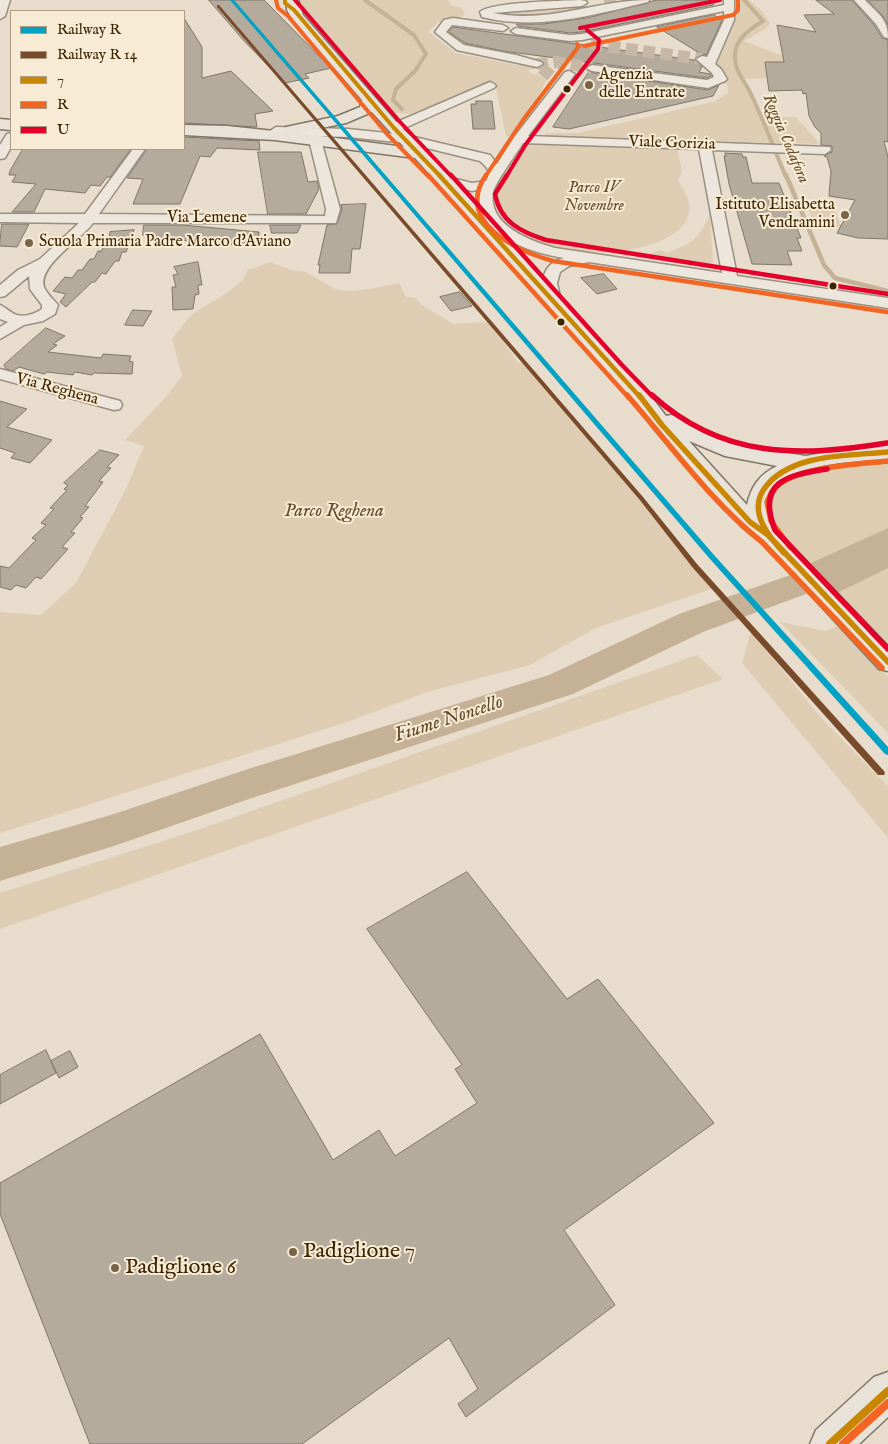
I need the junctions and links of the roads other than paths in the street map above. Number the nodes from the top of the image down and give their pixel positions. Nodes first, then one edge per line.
1 (5, 0) edge
2 (292, 0) edge
3 (644, 0) edge
4 (859, 0) edge
5 (728, 2) edge
6 (582, 3) tunnel mouth
7 (0, 16) edge
8 (524, 23) dead end
9 (503, 28) junction
10 (888, 35) edge
11 (537, 64) dead end
12 (592, 68) tunnel mouth
13 (568, 74) dead end
14 (551, 76) tunnel mouth
15 (490, 86) dead end
16 (370, 100) junction
17 (544, 104) junction
18 (394, 128) junction
19 (185, 130) edge
20 (209, 131) junction
21 (276, 131) junction
22 (10, 139) edge
23 (406, 139) junction
24 (519, 139) junction
25 (315, 140) junction
26 (705, 145) junction
27 (138, 150) edge
28 (825, 150) dead end
29 (420, 154) junction
30 (474, 154) junction
31 (0, 155) edge
32 (444, 180) junction
33 (493, 180) junction
34 (0, 218) edge
35 (90, 218) junction
36 (603, 260) junction
37 (45, 262) junction
38 (730, 277) junction
39 (0, 293) edge
40 (554, 301) junction
41 (888, 303) edge
42 (0, 310) edge
43 (20, 321) junction
44 (0, 334) edge
45 (0, 374) edge
46 (646, 403) junction
47 (114, 405) dead end
48 (888, 452) edge
49 (808, 462) junction
50 (774, 543) junction
51 (881, 655) edge
52 (888, 1391) edge
53 (830, 1444) edge

1 - 7 street
2 - 16 main road
3 - 6 street
4 - 10 street
5 - 9 street
5 - 12 street
8 - 9 street
9 - 11 street
13 - 17 street
14 - 17 street
15 - 18 street
16 - 18 main road
16 - 21 main road
17 - 24 street
18 - 23 main road
19 - 20 main road
20 - 21 main road
20 - 25 main road
21 - 23 street
22 - 31 street
23 - 29 main road
23 - 30 street
24 - 26 street, Viale Gorizia
24 - 30 street
24 - 33 street
25 - 29 main road
25 - 35 street, Via Lemene
26 - 28 street, Viale Gorizia
26 - 38 street
27 - 35 street
29 - 32 main road
30 - 33 street
32 - 33 street
32 - 40 main road
33 - 36 street
34 - 35 street, Via Lemene
35 - 37 street
36 - 38 street
36 - 40 street
37 - 39 street
37 - 43 street
38 - 41 street
40 - 46 main road
42 - 43 street
43 - 44 street
45 - 47 street, Via Reghena
46 - 49 main road
46 - 50 main road
48 - 49 main road
49 - 50 main road
50 - 51 main road
52 - 53 main road

